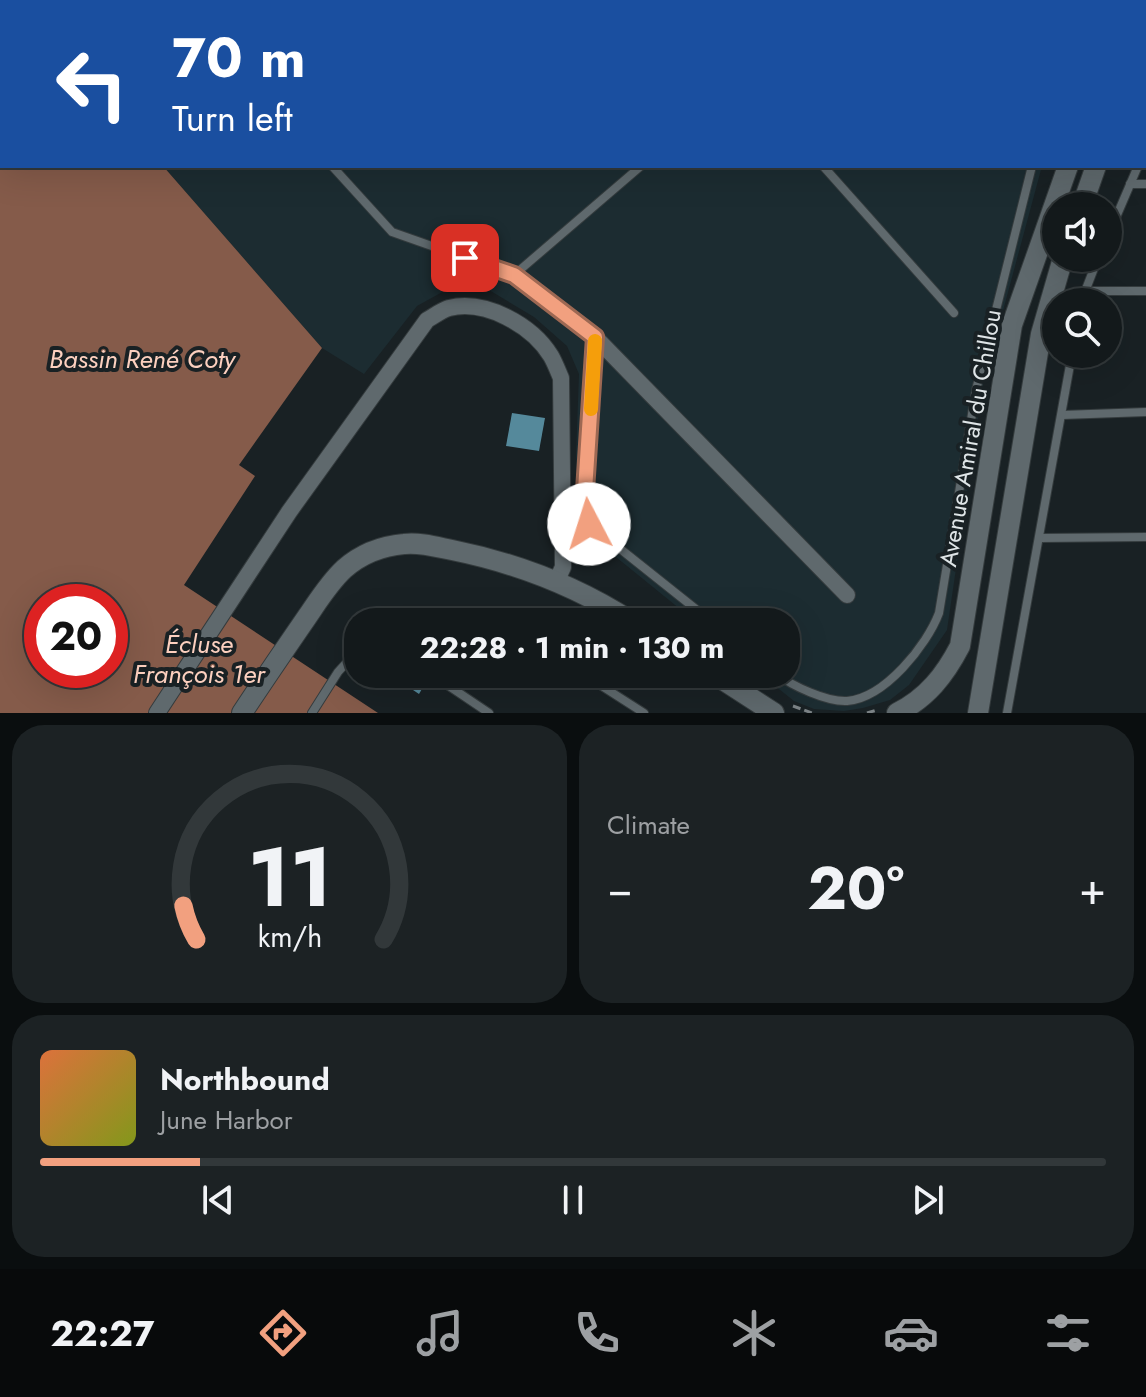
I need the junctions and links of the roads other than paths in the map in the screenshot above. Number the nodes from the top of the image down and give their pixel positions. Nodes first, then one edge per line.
1 (334, 168) edge
2 (639, 168) edge
3 (825, 168) edge
4 (1032, 168) edge
5 (1067, 168) edge
6 (1095, 168) edge
7 (1137, 168) edge
8 (1130, 184) junction
9 (1146, 184) edge
10 (1087, 192) edge
11 (1122, 203) edge
12 (1059, 272) edge
13 (514, 275) junction
14 (1122, 291) edge
15 (1146, 291) edge
16 (954, 313) dead end
17 (595, 337) junction
18 (1070, 368) edge
19 (1146, 412) edge
20 (1062, 415) junction
21 (1146, 537) edge
22 (1040, 538) junction
23 (556, 582) junction
24 (847, 595) dead end
25 (605, 608) edge
26 (694, 608) edge
27 (344, 665) edge
28 (800, 687) edge
29 (452, 688) edge
30 (605, 688) edge
31 (736, 688) edge
32 (905, 711) edge
33 (157, 713) edge
34 (242, 713) edge
35 (312, 713) edge
36 (489, 713) edge
37 (644, 713) edge
38 (774, 713) edge
39 (978, 713) edge
40 (1007, 713) edge

1 - 13 lane
2 - 13 lane
3 - 16 lane
4 - 28 lane
5 - 32 street, Avenue Amiral du Chillou
6 - 10 street
7 - 8 lane
8 - 9 lane
8 - 11 lane
12 - 39 street
13 - 17 street
14 - 15 lane
17 - 24 street
17 - 26 lane
18 - 20 lane
19 - 20 lane
20 - 22 lane
21 - 22 lane
22 - 40 lane
23 - 25 street
23 - 33 street
23 - 34 street
27 - 35 lane
29 - 36 lane
30 - 37 lane
31 - 38 street

